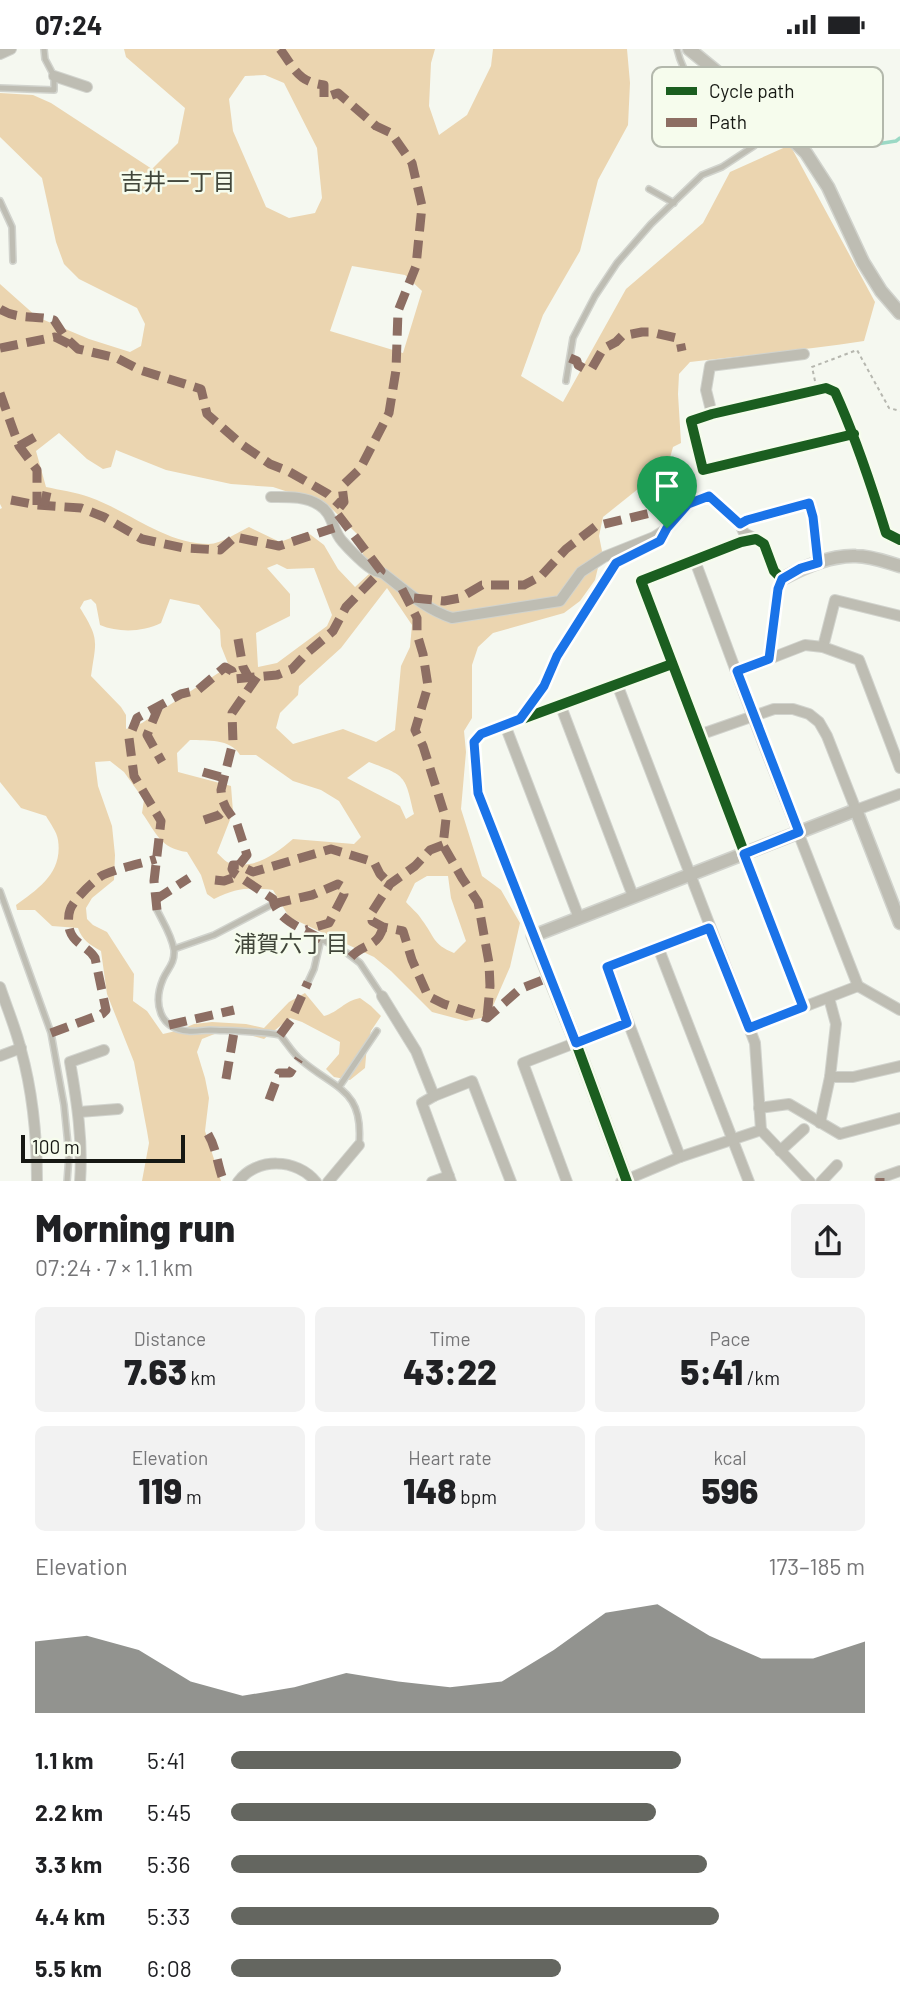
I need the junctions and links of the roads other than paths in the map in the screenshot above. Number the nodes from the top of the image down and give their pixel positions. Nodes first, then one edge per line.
1 (11, 49) edge
2 (44, 49) edge
3 (677, 49) edge
4 (689, 49) edge
5 (0, 54) edge
6 (683, 67) edge
7 (711, 67) edge
8 (54, 76) junction
9 (87, 87) dead end
10 (0, 88) edge
11 (752, 147) edge
12 (800, 147) edge
13 (649, 189) dead end
14 (0, 201) edge
15 (674, 203) junction
16 (13, 261) dead end
17 (900, 312) edge
18 (804, 354) dead end
19 (566, 380) dead end
20 (712, 414) junction
21 (854, 434) junction
22 (271, 497) dead end
23 (740, 524) junction
24 (756, 539) junction
25 (900, 540) edge
26 (695, 561) junction
27 (818, 563) junction
28 (900, 566) edge
29 (782, 579) junction
30 (900, 616) edge
31 (822, 647) junction
32 (769, 659) junction
33 (672, 664) junction
34 (737, 671) junction
35 (617, 684) junction
36 (560, 704) junction
37 (753, 717) junction
38 (505, 725) junction
39 (699, 736) junction
40 (900, 768) edge
41 (900, 794) edge
42 (856, 810) junction
43 (799, 832) junction
44 (744, 854) junction
45 (690, 875) junction
46 (0, 891) edge
47 (633, 896) junction
48 (273, 904) dead end
49 (157, 910) dead end
50 (579, 918) junction
51 (900, 923) edge
52 (709, 928) junction
53 (533, 936) junction
54 (658, 947) junction
55 (174, 949) junction
56 (308, 982) dead end
57 (858, 986) junction
58 (0, 987) edge
59 (382, 996) joint
60 (829, 998) junction
61 (803, 1007) junction
62 (900, 1010) edge
63 (627, 1023) junction
64 (749, 1028) junction
65 (377, 1031) dead end
66 (576, 1043) junction
67 (21, 1048) junction
68 (104, 1050) dead end
69 (0, 1056) edge
70 (900, 1066) edge
71 (830, 1077) junction
72 (339, 1087) junction
73 (435, 1096) junction
74 (759, 1108) junction
75 (118, 1109) dead end
76 (79, 1112) junction
77 (900, 1118) edge
78 (820, 1122) junction
79 (804, 1129) dead end
80 (761, 1130) junction
81 (733, 1139) junction
82 (359, 1145) joint
83 (780, 1151) junction
84 (680, 1157) junction
85 (837, 1165) dead end
86 (900, 1171) edge
87 (880, 1178) dead end
88 (450, 1179) edge
89 (37, 1181) edge
90 (67, 1181) edge
91 (80, 1181) edge
92 (238, 1181) edge
93 (316, 1181) edge
94 (328, 1181) edge
95 (432, 1181) edge
96 (511, 1181) edge
97 (567, 1181) edge
98 (625, 1181) edge
99 (749, 1181) edge
100 (810, 1181) edge
101 (821, 1181) edge

1 - 5 street
2 - 8 lane
3 - 6 lane
4 - 7 street
8 - 9 street
8 - 10 lane
11 - 15 lane
12 - 17 street
13 - 15 lane
14 - 16 lane
15 - 19 lane
18 - 20 street
20 - 21 street
20 - 21 street
21 - 25 street
22 - 23 street
23 - 24 street
23 - 27 street
24 - 26 street
24 - 29 street
26 - 33 street
26 - 34 street
27 - 28 street
27 - 29 street
29 - 32 street
30 - 31 street
31 - 32 street
31 - 40 street
32 - 34 street
33 - 35 street
33 - 39 street
34 - 37 street
35 - 36 street
35 - 45 street
36 - 38 street
36 - 47 street
37 - 39 street
37 - 42 street
37 - 43 street
38 - 50 street
38 - 53 street
39 - 44 street
41 - 42 street
42 - 43 street
42 - 51 street
43 - 44 street
43 - 57 street
44 - 45 street
44 - 61 street
45 - 47 street
45 - 52 street
46 - 90 lane
47 - 50 street
48 - 55 lane
49 - 55 lane
50 - 53 street
52 - 54 street
52 - 64 street
53 - 66 street
54 - 63 street
54 - 81 street
55 - 72 lane
56 - 59 lane
57 - 60 street
57 - 62 street
58 - 67 street
59 - 73 street
60 - 61 street
60 - 71 street
61 - 64 street
63 - 66 street
63 - 84 street
64 - 74 street
65 - 72 lane
66 - 97 street
66 - 98 street
67 - 69 street
67 - 89 street
68 - 76 street
70 - 71 street
71 - 78 street
72 - 82 lane
73 - 88 street
73 - 96 street
74 - 78 street
74 - 80 street
75 - 76 street
76 - 91 street
77 - 78 street
79 - 83 street
80 - 81 street
80 - 83 street
81 - 84 street
81 - 99 street
82 - 94 street
83 - 100 street
84 - 98 street
85 - 101 street
86 - 87 street
88 - 95 street
92 - 93 street

